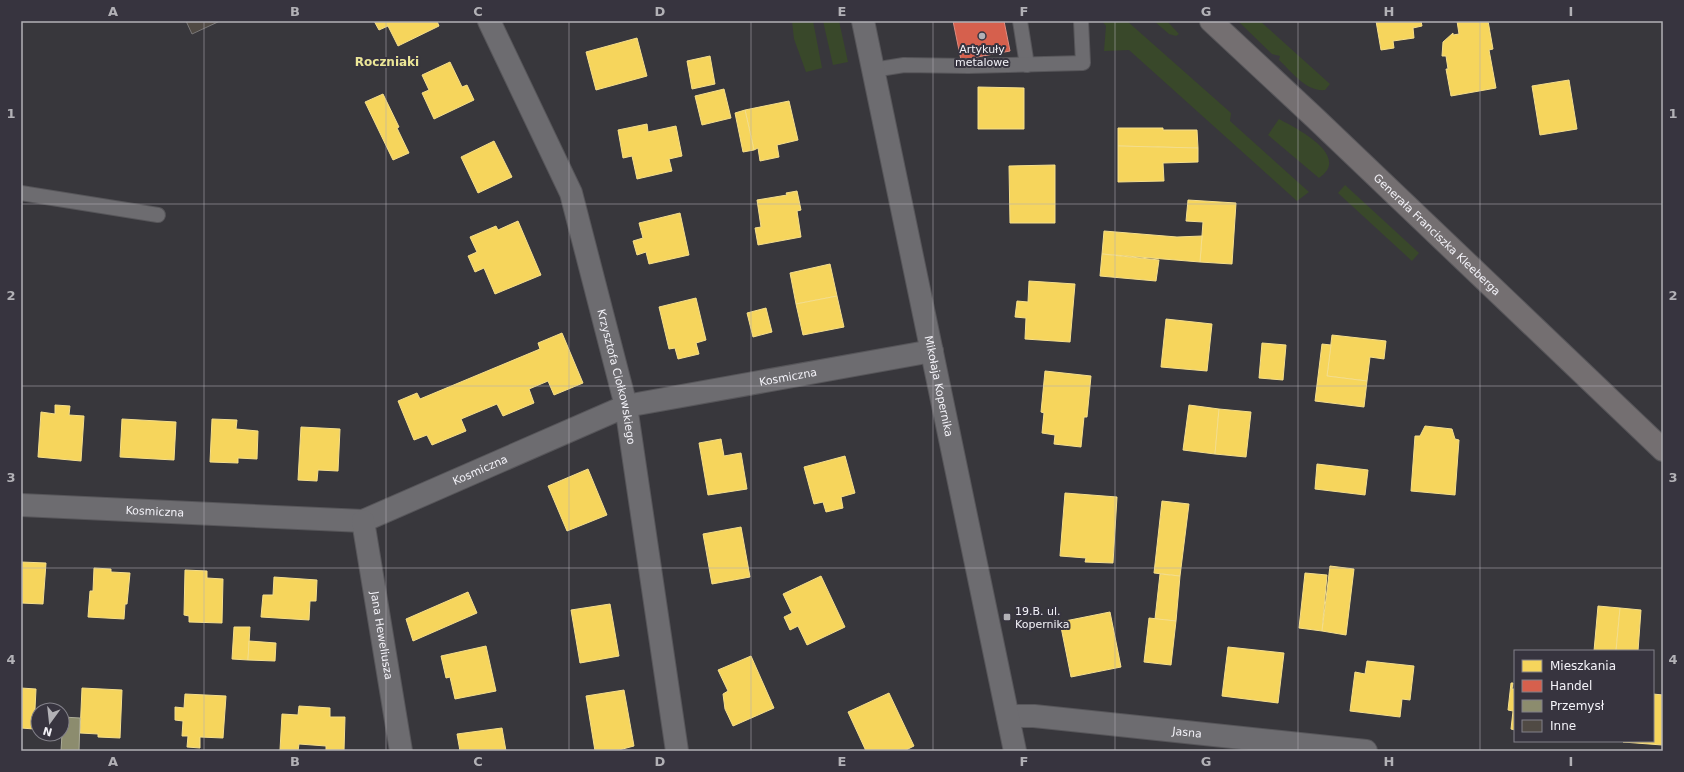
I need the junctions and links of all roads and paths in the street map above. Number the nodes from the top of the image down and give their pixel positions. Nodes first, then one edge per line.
1 (489, 21) edge
2 (863, 21) edge
3 (1020, 21) edge
4 (1081, 21) edge
5 (1211, 21) edge
6 (1027, 65) junction
7 (873, 70) junction
8 (21, 193) edge
9 (158, 215) dead end
10 (932, 351) junction
11 (626, 406) junction
12 (1663, 450) edge
13 (21, 505) edge
14 (363, 521) junction
15 (1008, 716) junction
16 (401, 751) edge
17 (677, 751) edge
18 (1016, 751) edge
19 (1366, 751) edge

1 - 11 street, Krzysztofa Ciołkowskiego
2 - 7 street, Mikołaja Kopernika
3 - 6 lane
4 - 6 lane
5 - 12 main road, Generała Franciszka Kleeberga
6 - 7 lane
7 - 10 street, Mikołaja Kopernika
8 - 9 lane
10 - 11 street, Kosmiczna
10 - 15 street, Mikołaja Kopernika
11 - 14 street, Kosmiczna
11 - 17 street, Krzysztofa Ciołkowskiego
13 - 14 street, Kosmiczna
14 - 16 street, Jana Heweliusza
15 - 18 street, Mikołaja Kopernika
15 - 19 street, Jasna

